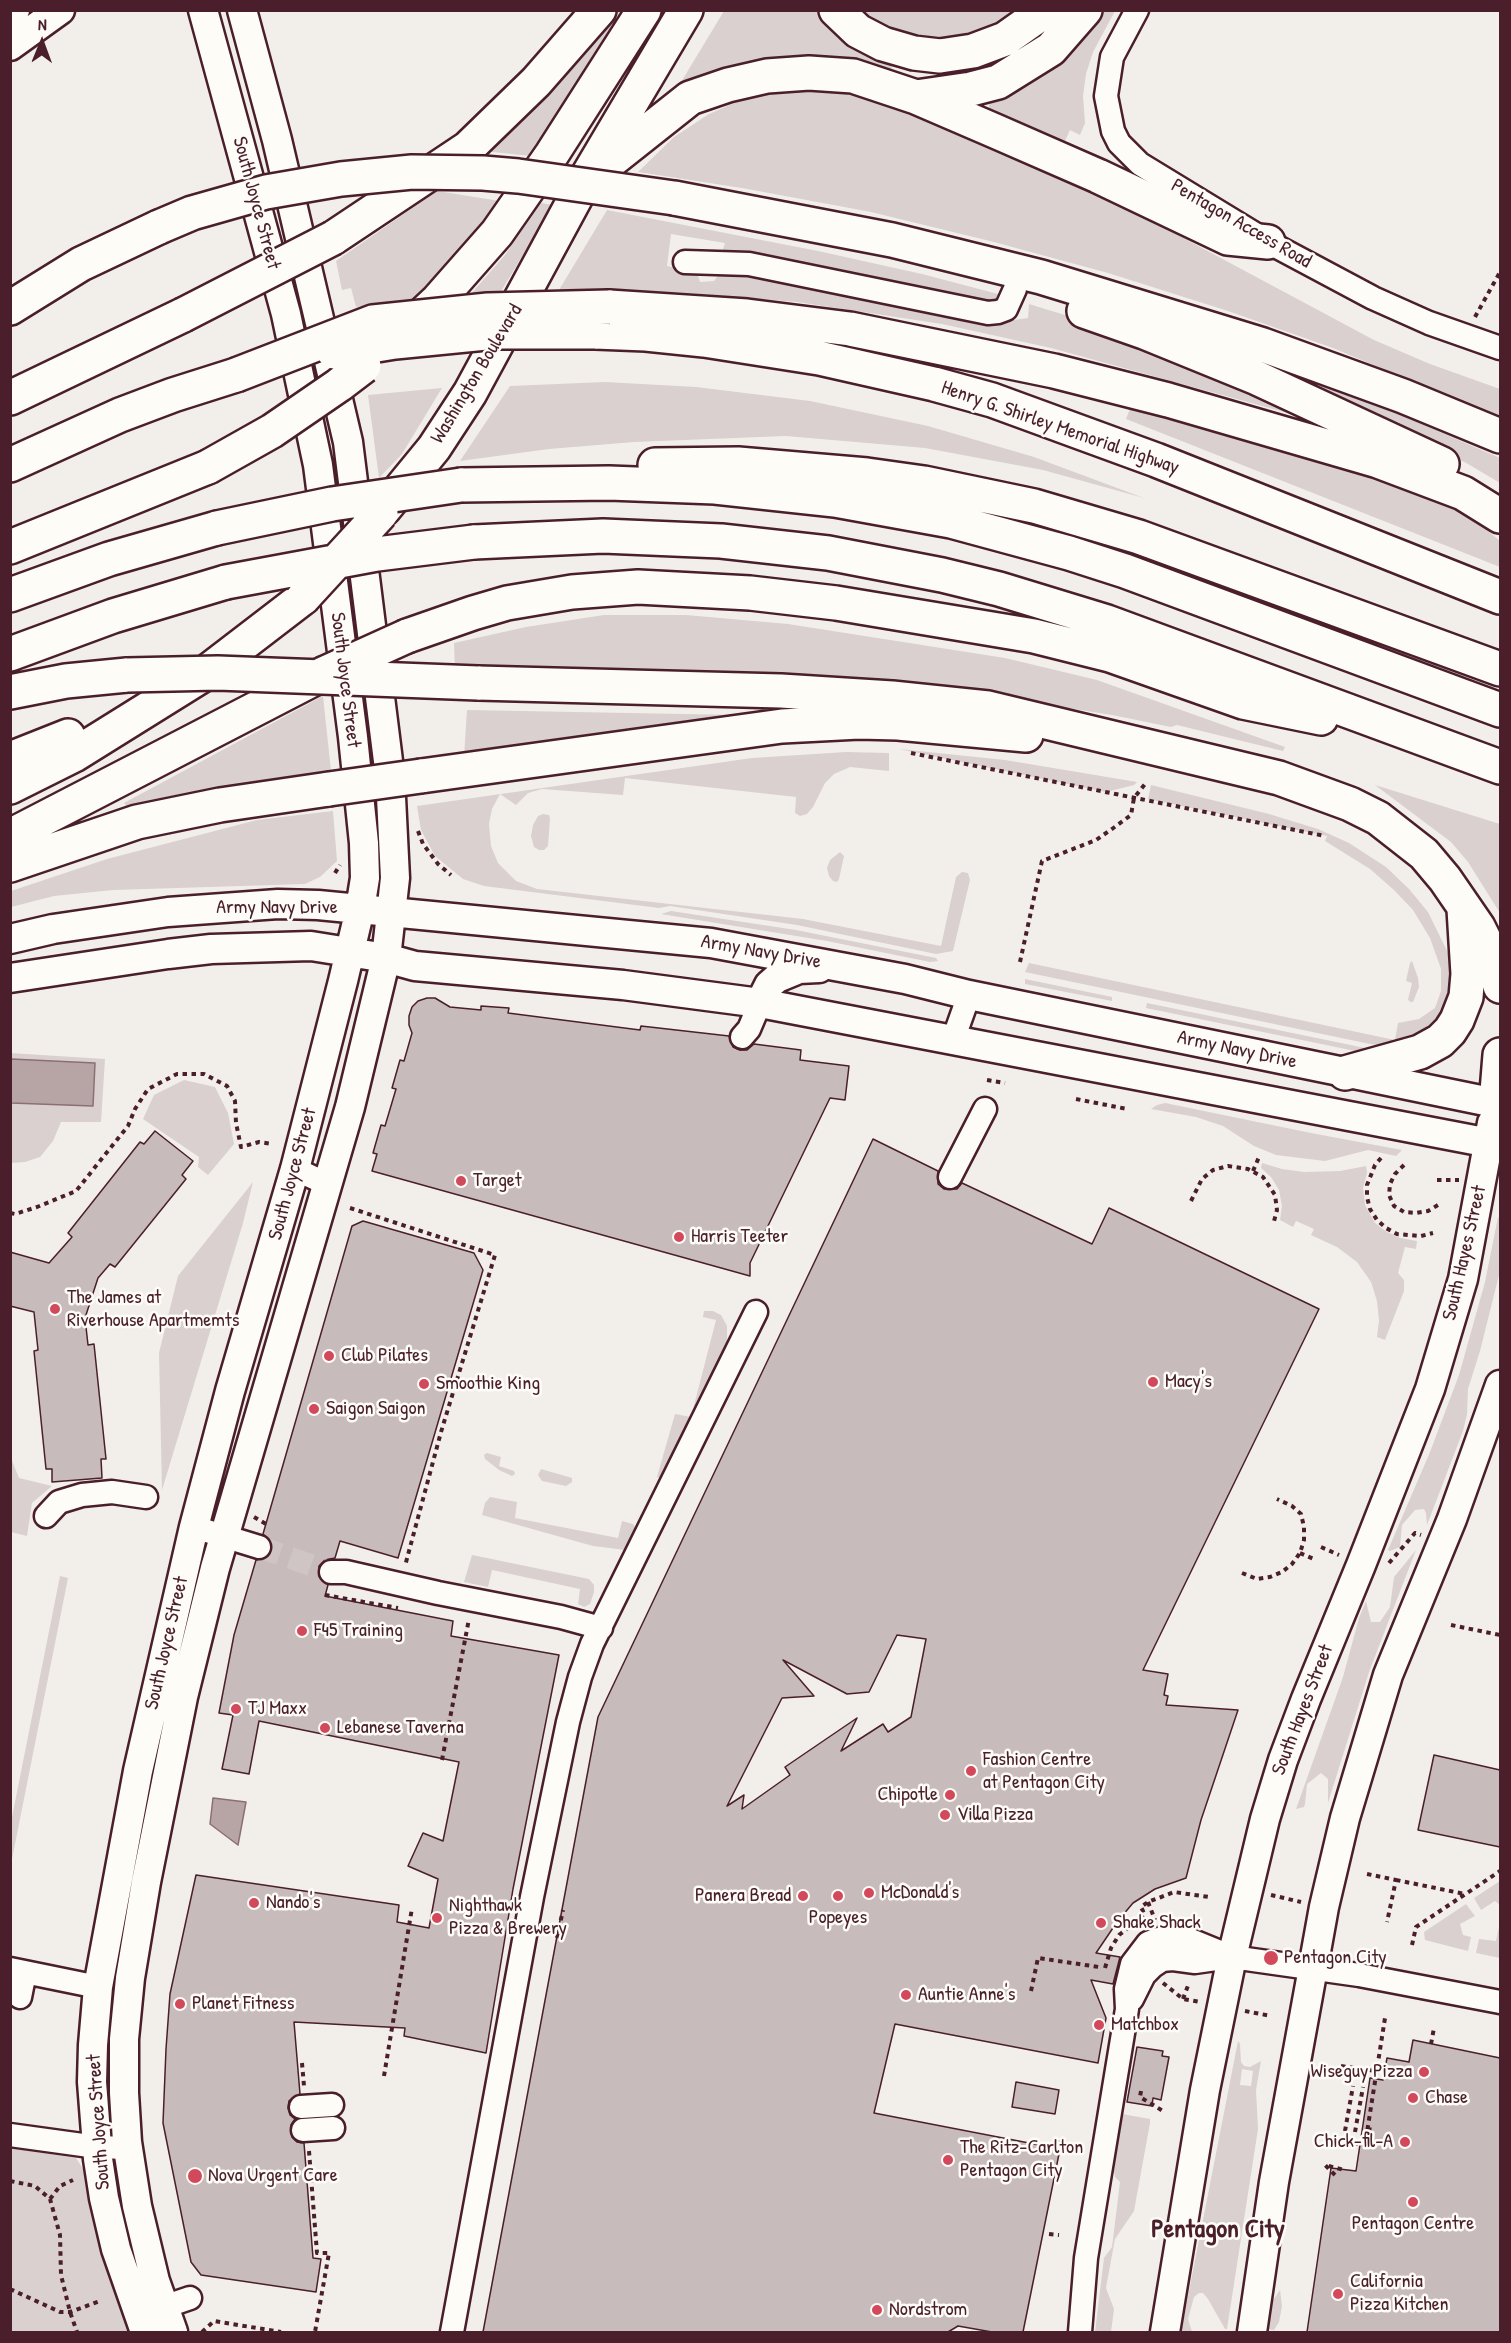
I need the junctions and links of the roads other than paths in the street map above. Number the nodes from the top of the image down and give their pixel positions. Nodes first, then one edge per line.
1 (15, 10) edge
2 (60, 10) edge
3 (203, 10) edge
4 (242, 10) edge
5 (599, 10) edge
6 (644, 10) edge
7 (686, 10) edge
8 (836, 10) edge
9 (1046, 10) edge
10 (1085, 10) edge
11 (1137, 10) edge
12 (10, 15) edge
13 (10, 46) edge
14 (916, 98) junction
15 (584, 182) junction
16 (892, 240) junction
17 (1268, 242) junction
18 (686, 262) dead end
19 (1015, 289) junction
20 (10, 308) edge
21 (602, 319) junction
22 (1500, 348) edge
23 (10, 398) edge
24 (1500, 436) edge
25 (10, 465) edge
26 (461, 485) junction
27 (1500, 515) edge
28 (10, 547) edge
29 (10, 595) edge
30 (1500, 597) edge
31 (10, 654) edge
32 (1500, 669) edge
33 (10, 692) edge
34 (165, 698) junction
35 (1500, 710) edge
36 (1417, 736) junction
37 (1132, 744) junction
38 (10, 759) edge
39 (1500, 767) edge
40 (10, 787) edge
41 (10, 837) edge
42 (10, 865) edge
43 (1464, 904) junction
44 (360, 909) junction
45 (392, 912) junction
46 (10, 939) edge
47 (350, 952) junction
48 (386, 958) junction
49 (845, 967) junction
50 (10, 978) edge
51 (1500, 986) edge
52 (969, 995) junction
53 (760, 1003) junction
54 (742, 1037) dead end
55 (953, 1040) junction
56 (1500, 1054) edge
57 (1345, 1072) junction
58 (1498, 1104) edge
59 (985, 1109) dead end
60 (1495, 1144) edge
61 (295, 1168) junction
62 (950, 1177) dead end
63 (327, 1184) junction
64 (756, 1312) dead end
65 (1500, 1385) edge
66 (146, 1497) dead end
67 (46, 1516) dead end
68 (194, 1527) junction
69 (224, 1536) junction
70 (260, 1547) tunnel mouth
71 (331, 1572) tunnel mouth
72 (601, 1628) junction
73 (1232, 1957) junction
74 (1313, 1968) junction
75 (18, 1971) edge
76 (98, 1988) junction
77 (20, 1997) dead end
78 (1500, 2002) edge
79 (332, 2105) dead end
80 (303, 2107) road end
81 (333, 2128) dead end
82 (305, 2129) road end
83 (10, 2135) edge
84 (96, 2147) junction
85 (128, 2148) junction
86 (190, 2298) dead end
87 (155, 2322) edge
88 (452, 2332) edge
89 (1080, 2332) edge
90 (1165, 2332) edge
91 (1252, 2332) edge

1 - 12 main road
2 - 13 main road
3 - 44 main road, South Joyce Street
4 - 45 main road, South Joyce Street
5 - 23 highway, bridge
6 - 28 highway, bridge
7 - 15 highway, Washington Boulevard
8 - 9 highway
10 - 14 highway
11 - 17 street, Pentagon Access Road
14 - 15 highway
14 - 17 highway
15 - 34 highway, Washington Boulevard, bridge
16 - 19 highway
16 - 20 highway, bridge
16 - 24 highway
17 - 22 street, Pentagon Access Road
18 - 19 street
19 - 27 highway
21 - 25 highway, Henry G. Shirley Memorial Highway, bridge
21 - 27 highway
21 - 30 highway, Henry G. Shirley Memorial Highway
26 - 29 highway, bridge
26 - 32 highway
26 - 35 highway
31 - 36 highway, bridge
33 - 37 highway, bridge
34 - 38 highway
34 - 40 highway
36 - 39 highway
36 - 41 highway, bridge
37 - 42 highway, bridge
37 - 43 highway
43 - 51 highway
43 - 57 highway
44 - 45 main road, Army Navy Drive
44 - 46 main road, Army Navy Drive
44 - 47 main road, South Joyce Street
45 - 48 main road, South Joyce Street
45 - 49 main road, Army Navy Drive
47 - 48 main road, Army Navy Drive
47 - 50 main road, Army Navy Drive
47 - 61 main road, South Joyce Street
48 - 53 main road, Army Navy Drive
48 - 63 main road, South Joyce Street
49 - 52 main road, Army Navy Drive
49 - 53 main road
52 - 55 street
52 - 57 main road, Army Navy Drive
53 - 54 street
53 - 55 main road, Army Navy Drive
55 - 60 main road, Army Navy Drive
56 - 58 highway
57 - 58 main road, Army Navy Drive
58 - 60 main road, South Hayes Street
59 - 62 street
60 - 73 main road, South Hayes Street
61 - 63 street
61 - 68 main road, South Joyce Street
63 - 69 main road, South Joyce Street
64 - 72 street
65 - 74 main road
66 - 67 street
68 - 69 street
68 - 76 main road, South Joyce Street
69 - 70 street
69 - 85 main road, South Joyce Street
71 - 72 street
72 - 88 street
73 - 74 street
73 - 89 street
73 - 90 main road, South Hayes Street
74 - 78 street
74 - 91 main road
75 - 76 street
75 - 77 street
76 - 84 main road, South Joyce Street
79 - 80 street
81 - 82 street
83 - 84 street
84 - 85 street
84 - 87 main road, South Joyce Street
85 - 87 main road, South Joyce Street
86 - 87 street

